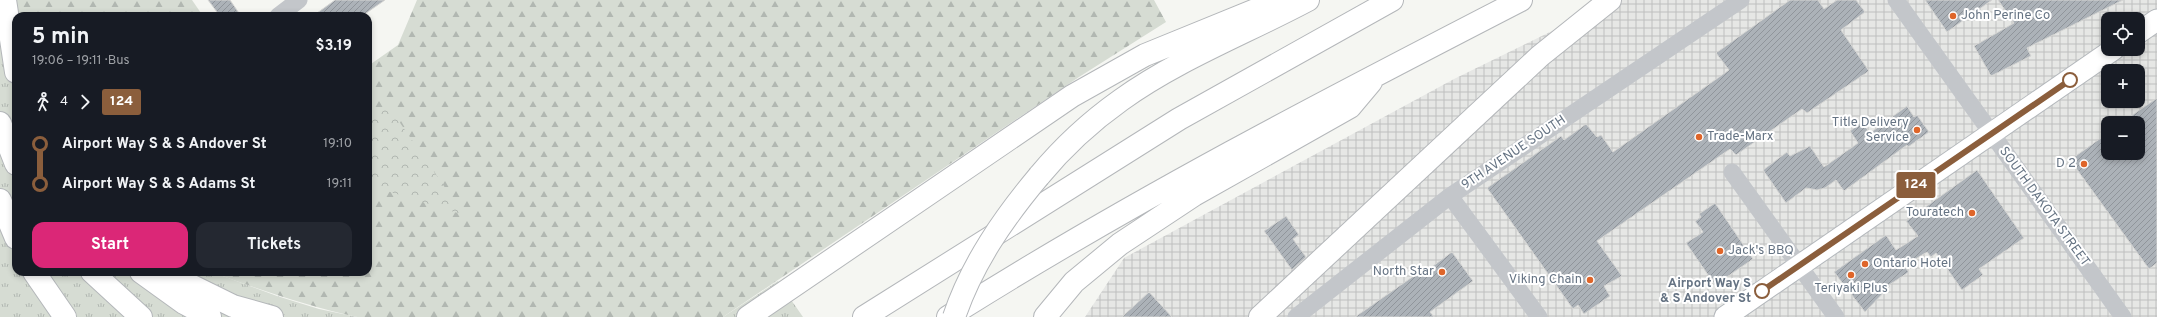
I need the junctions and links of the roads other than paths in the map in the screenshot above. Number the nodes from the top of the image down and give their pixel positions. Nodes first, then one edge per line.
1 (5, 0) edge
2 (299, 0) edge
3 (1280, 0) edge
4 (1308, 0) edge
5 (1392, 0) edge
6 (1521, 0) edge
7 (1610, 0) edge
8 (1741, 0) edge
9 (1896, 0) edge
10 (283, 12) edge
11 (2157, 20) edge
12 (2145, 28) edge
13 (12, 46) edge
14 (2104, 56) edge
15 (0, 123) edge
16 (1991, 133) junction
17 (12, 154) edge
18 (1732, 172) dead end
19 (1212, 174) junction
20 (1039, 176) junction
21 (1450, 196) junction
22 (0, 200) edge
23 (12, 228) edge
24 (1799, 266) junction
25 (37, 276) edge
26 (96, 276) edge
27 (146, 276) edge
28 (172, 276) edge
29 (65, 317) edge
30 (141, 317) edge
31 (210, 317) edge
32 (272, 317) edge
33 (748, 317) edge
34 (864, 317) edge
35 (948, 317) edge
36 (954, 317) edge
37 (968, 317) edge
38 (1045, 317) edge
39 (1260, 317) edge
40 (1296, 317) edge
41 (1539, 317) edge
42 (1725, 317) edge
43 (1836, 317) edge
44 (2123, 317) edge

1 - 13 highway
2 - 10 street
3 - 33 highway
4 - 20 highway
5 - 34 highway, bridge
6 - 19 highway
7 - 39 highway
8 - 21 street, 9TH AVENUE SOUTH
9 - 16 street, SOUTH DAKOTA STREET
11 - 12 main road
14 - 16 main road
15 - 17 highway
16 - 24 main road
16 - 44 street, SOUTH DAKOTA STREET
18 - 24 street
19 - 35 highway
19 - 38 highway
20 - 36 highway, bridge
20 - 37 highway, bridge
21 - 40 street, 9TH AVENUE SOUTH
21 - 41 street
22 - 23 highway
24 - 42 main road
24 - 43 street
25 - 29 highway
26 - 30 highway
27 - 31 highway
28 - 32 highway

